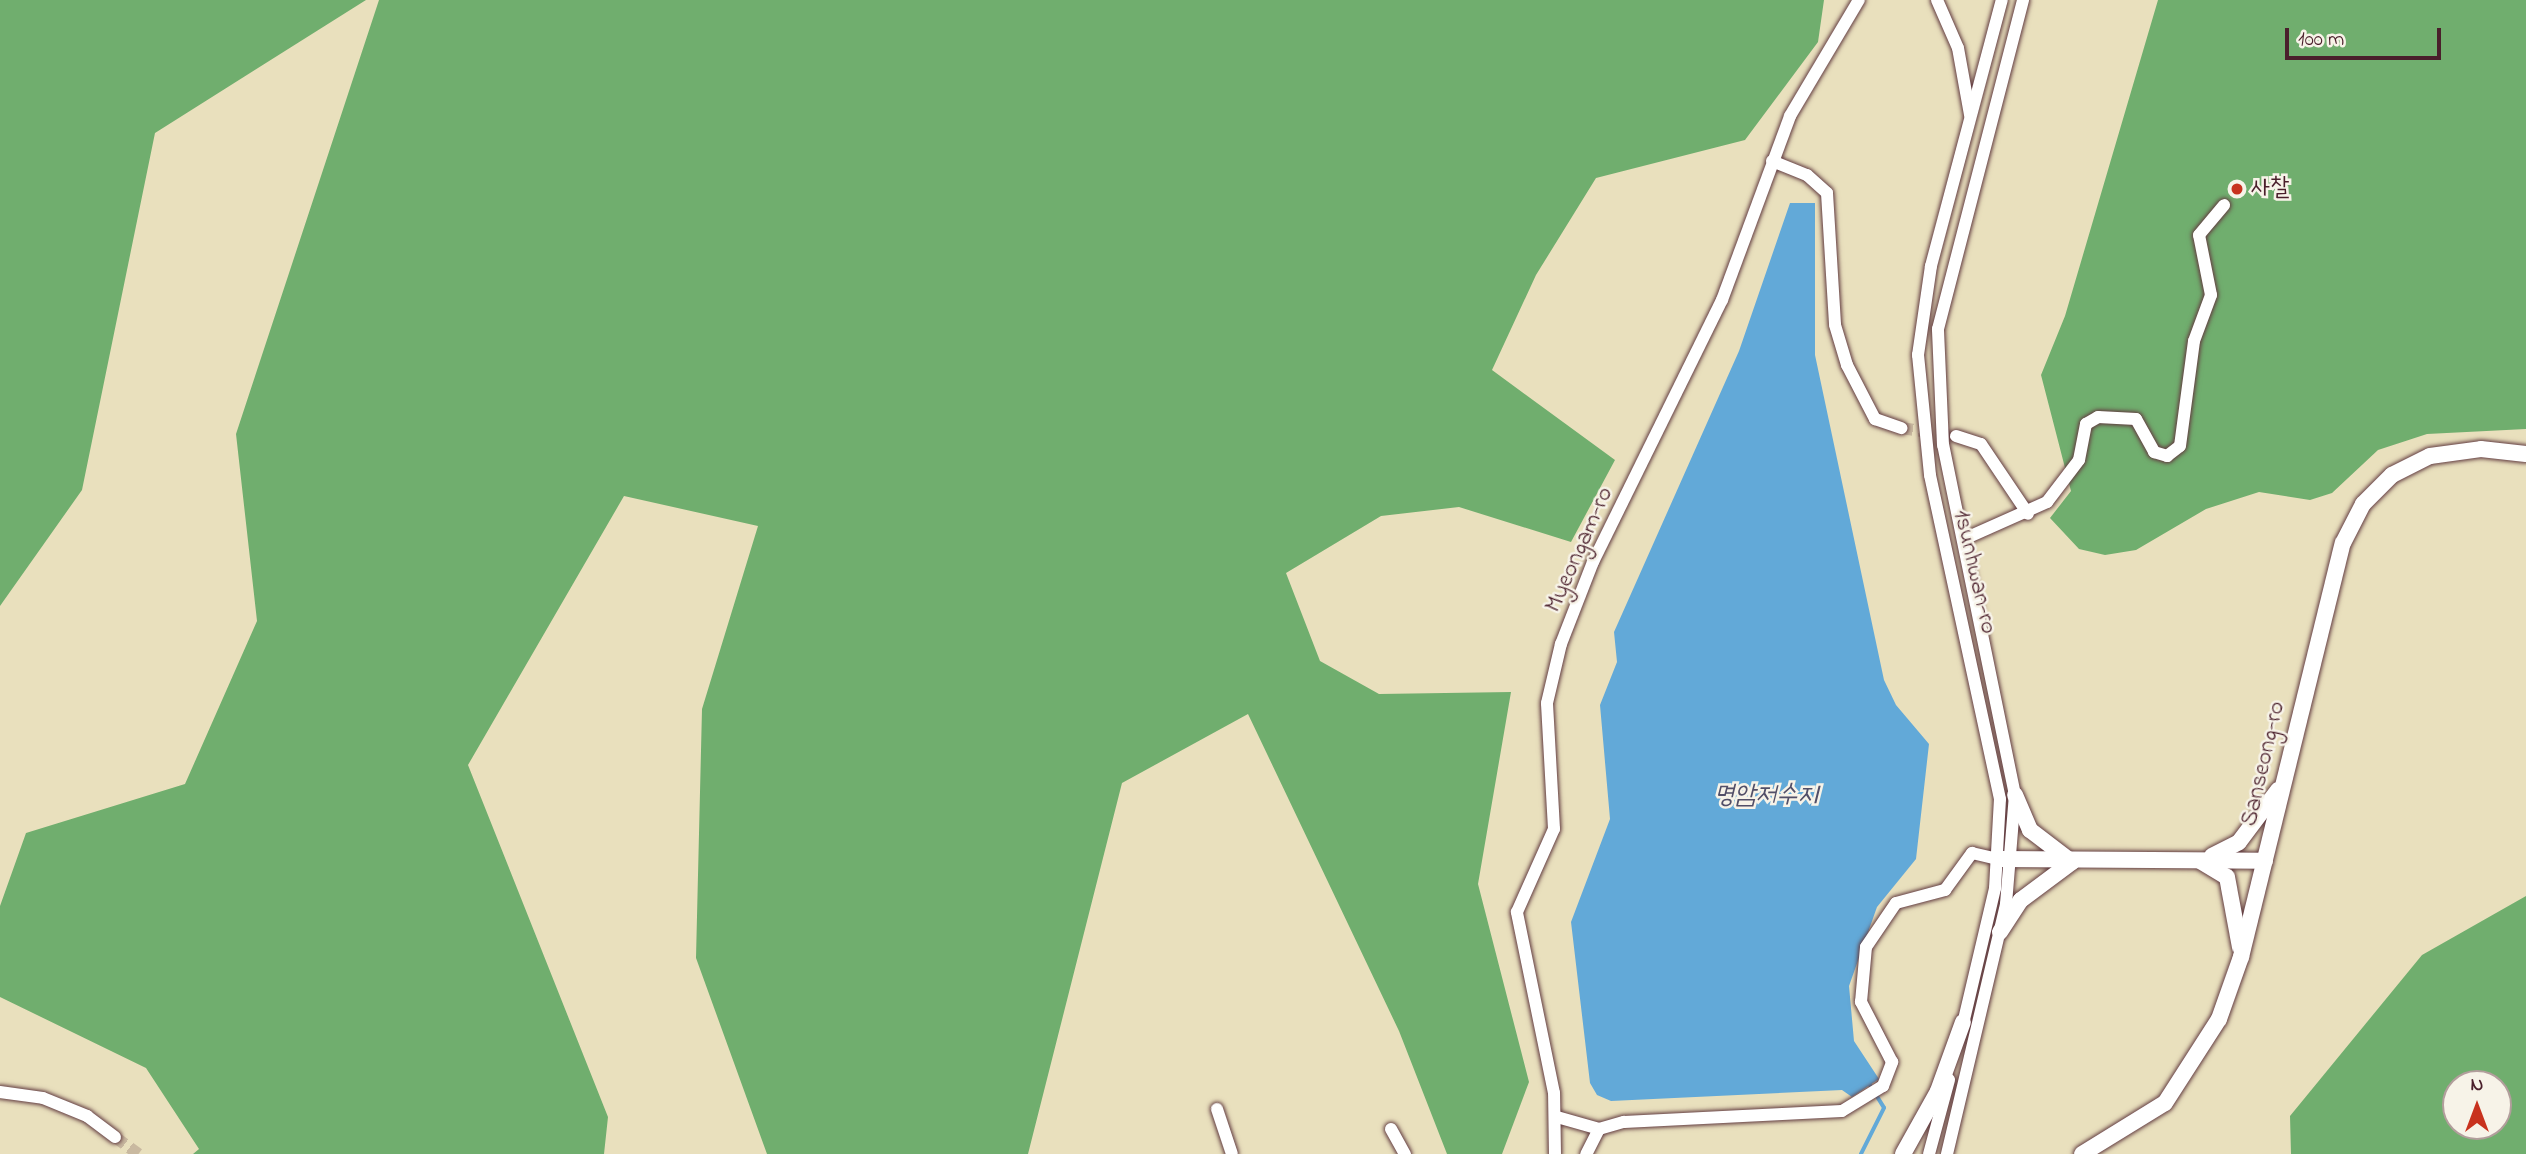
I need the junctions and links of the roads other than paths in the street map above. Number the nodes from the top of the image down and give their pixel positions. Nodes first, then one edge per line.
1 (1858, 0) edge
2 (1937, 0) edge
3 (2002, 0) edge
4 (2023, 0) edge
5 (1971, 119) junction
6 (1772, 160) junction
7 (2224, 205) dead end
8 (1901, 428) tunnel mouth
9 (1956, 436) tunnel mouth
10 (2526, 454) edge
11 (2028, 514) junction
12 (1964, 539) junction
13 (2284, 782) junction
14 (2015, 795) junction
15 (2188, 858) junction
16 (2006, 859) junction
17 (2072, 862) junction
18 (2266, 862) junction
19 (2000, 932) junction
20 (2241, 957) junction
21 (1963, 1022) junction
22 (0, 1092) edge
23 (1217, 1109) dead end
24 (1557, 1117) junction
25 (1391, 1129) dead end
26 (1599, 1129) junction
27 (116, 1137) tunnel mouth
28 (1232, 1154) edge
29 (1405, 1154) edge
30 (1555, 1154) edge
31 (1586, 1154) edge
32 (1903, 1154) edge
33 (1929, 1154) edge
34 (1947, 1154) edge
35 (2082, 1154) edge

1 - 6 street, Myeongam-ro
2 - 5 street
3 - 5 street, 1sunhwan-ro
4 - 12 street, 1sunhwan-ro
5 - 16 street, 1sunhwan-ro
6 - 8 street
6 - 24 street, Myeongam-ro
7 - 11 street
9 - 11 street
10 - 13 main road, Sanseong-ro
11 - 12 street
12 - 14 street, 1sunhwan-ro
13 - 15 main road
13 - 18 main road, Sanseong-ro
14 - 16 street, 1sunhwan-ro
14 - 17 main road
15 - 17 main road
15 - 18 main road
15 - 20 main road
16 - 17 main road
16 - 19 street, 1sunhwan-ro
16 - 21 street, 1sunhwan-ro
16 - 26 street
17 - 19 main road
18 - 20 main road, Sanseong-ro
19 - 34 street, 1sunhwan-ro
20 - 35 main road, Sanseong-ro
21 - 32 main road
21 - 33 street, 1sunhwan-ro
22 - 27 street
23 - 28 street
24 - 26 street
24 - 30 street, Myeongam-ro
25 - 29 street
26 - 31 street

